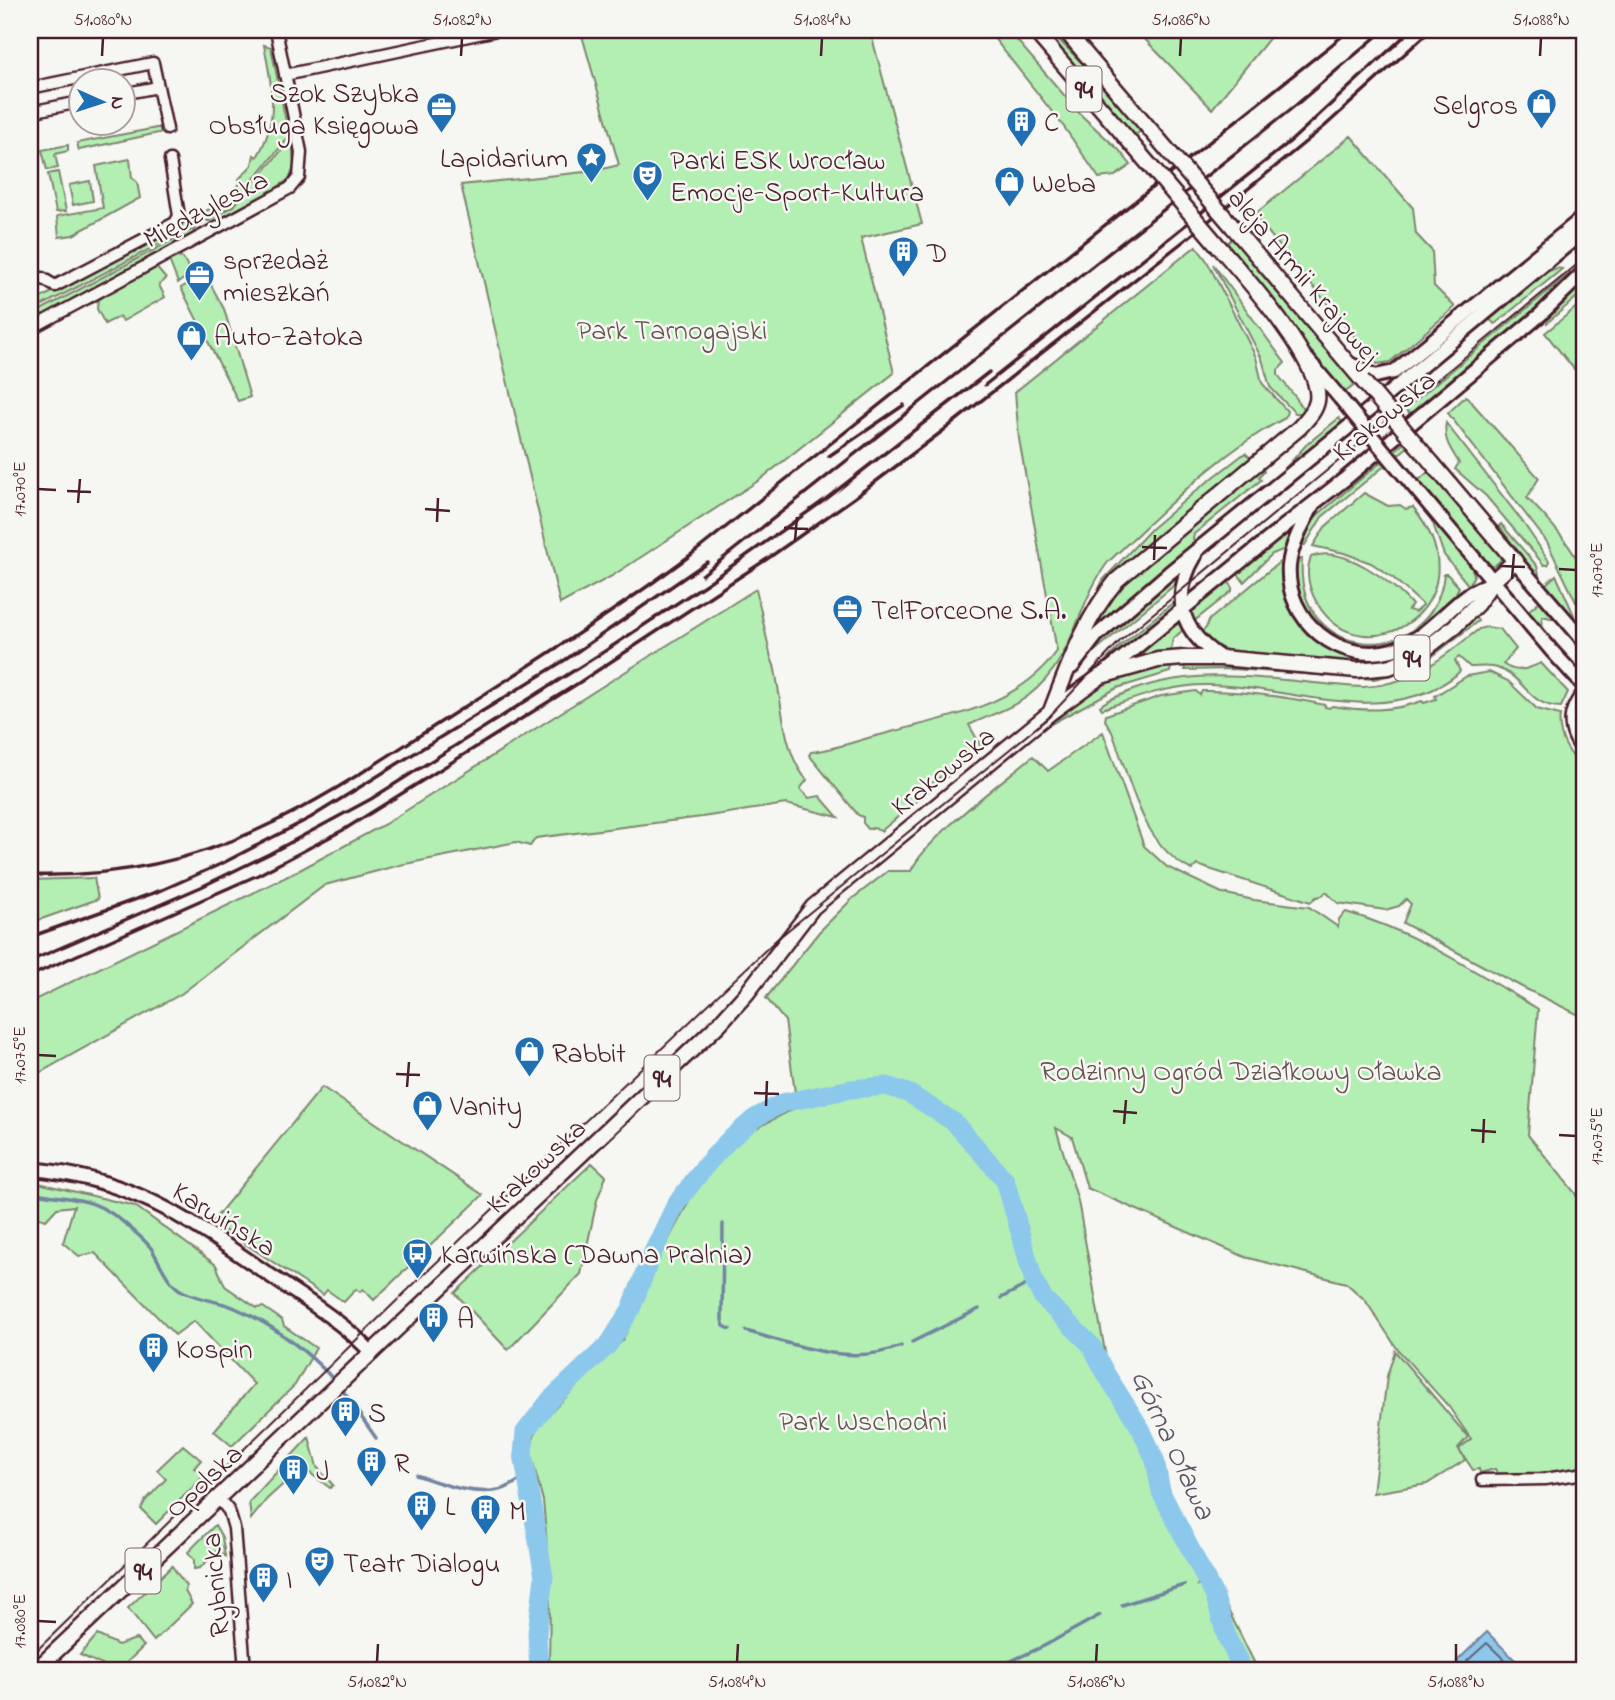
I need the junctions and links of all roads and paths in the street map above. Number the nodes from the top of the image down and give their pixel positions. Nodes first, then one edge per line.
1 (276, 30) edge
2 (497, 30) edge
3 (1034, 30) edge
4 (1065, 30) edge
5 (285, 75) junction
6 (158, 87) junction
7 (30, 88) edge
8 (136, 91) edge
9 (66, 105) edge
10 (30, 112) edge
11 (167, 129) dead end
12 (170, 160) dead end
13 (1585, 216) edge
14 (1585, 233) edge
15 (1585, 260) edge
16 (1585, 271) edge
17 (30, 280) edge
18 (30, 301) edge
19 (34, 328) edge
20 (1305, 356) junction
21 (1366, 377) junction
22 (1314, 503) junction
23 (1196, 552) junction
24 (1516, 561) junction
25 (1493, 582) junction
26 (1182, 609) junction
27 (1585, 642) edge
28 (1221, 658) junction
29 (1065, 676) junction
30 (1101, 676) junction
31 (1585, 688) edge
32 (1051, 712) junction
33 (1585, 754) edge
34 (30, 1169) edge
35 (372, 1353) junction
36 (1585, 1473) edge
37 (1482, 1480) dead end
38 (219, 1499) junction
39 (36, 1670) edge
40 (245, 1670) edge

1 - 5 street, Międzyleska
2 - 5 street
3 - 20 main road, aleja Armii Krajowej / 94, bridge
4 - 21 main road, aleja Armii Krajowej / 94, bridge
5 - 19 street, Międzyleska
6 - 7 street
6 - 8 street
6 - 11 street
9 - 10 street
12 - 17 street, Międzyleska
13 - 21 main road
14 - 15 street
14 - 23 main road, Krakowska
16 - 22 main road, Krakowska
18 - 19 street, Międzyleska
20 - 25 main road, aleja Armii Krajowej, bridge
20 - 29 main road, 94
21 - 24 main road, aleja Armii Krajowej / 94, bridge
22 - 25 main road
22 - 26 main road, Krakowska
23 - 26 main road
23 - 29 main road, Krakowska
24 - 25 main road, 94
24 - 27 main road
25 - 28 main road, 94
25 - 31 main road, aleja Armii Krajowej
26 - 28 main road
26 - 30 main road, Krakowska
28 - 30 main road, 94
29 - 32 main road, 94
30 - 32 main road, Krakowska / 94
31 - 33 street
32 - 35 main road, Krakowska / 94
34 - 35 main road, Karwińska
35 - 38 main road, Opolska / 94
36 - 37 street
38 - 39 main road, Opolska / 94
38 - 40 street, Rybnicka

